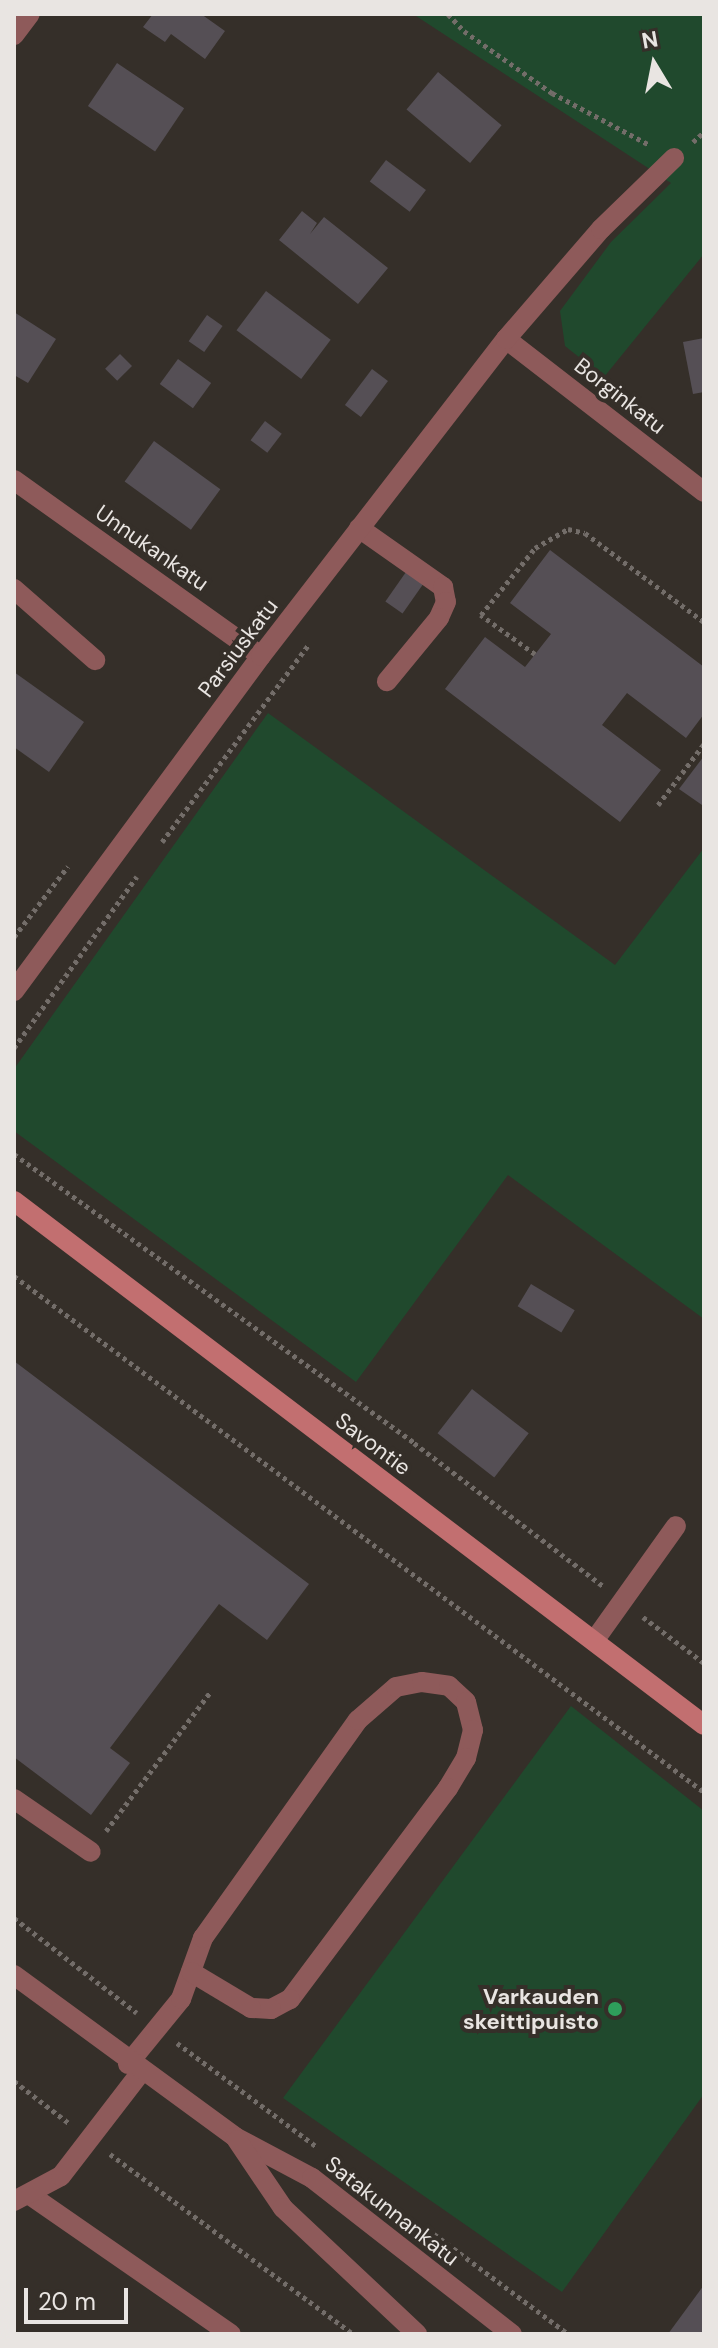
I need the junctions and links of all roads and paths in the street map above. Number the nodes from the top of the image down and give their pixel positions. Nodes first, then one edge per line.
1 (30, 14) edge
2 (448, 14) edge
3 (14, 35) edge
4 (674, 158) joint
5 (506, 339) junction
6 (14, 480) edge
7 (704, 492) edge
8 (359, 528) junction
9 (14, 589) edge
10 (704, 622) edge
11 (312, 639) dead end
12 (535, 654) dead end
13 (261, 656) junction
14 (95, 660) dead end
15 (387, 681) dead end
16 (704, 744) edge
17 (658, 805) dead end
18 (159, 846) dead end
19 (140, 871) dead end
20 (14, 991) edge
21 (14, 1048) edge
22 (14, 1154) edge
23 (14, 1201) edge
24 (14, 1276) edge
25 (676, 1526) dead end
26 (623, 1602) junction
27 (594, 1641) junction
28 (704, 1663) edge
29 (211, 1691) dead end
30 (704, 1725) edge
31 (704, 1792) edge
32 (14, 1799) edge
33 (91, 1852) joint
34 (14, 1918) edge
35 (191, 1972) junction
36 (14, 1975) edge
37 (158, 2028) junction
38 (135, 2068) junction
39 (14, 2081) edge
40 (235, 2137) junction
41 (92, 2141) junction
42 (321, 2150) dead end
43 (22, 2198) edge
44 (421, 2224) dead end
45 (231, 2334) edge
46 (353, 2334) edge
47 (417, 2334) edge
48 (512, 2334) edge
49 (568, 2334) edge

1 - 3 street
2 - 4 path
4 - 5 street, Parsiuskatu
5 - 7 street, Borginkatu
5 - 8 street, Parsiuskatu
6 - 13 street, Unnukankatu
8 - 13 street, Parsiuskatu
8 - 15 street
9 - 14 street
10 - 12 path
11 - 18 path
13 - 20 street, Parsiuskatu
16 - 17 path
19 - 21 path
22 - 26 path
23 - 27 street, Savontie
24 - 31 path
25 - 26 street
26 - 27 street
26 - 28 path
27 - 30 street, Savontie
29 - 33 path
32 - 33 street
34 - 37 path
35 - 35 street
35 - 37 street
36 - 38 street, Satakunnankatu
37 - 38 street
37 - 42 path
38 - 40 street, Satakunnankatu
38 - 41 street
39 - 41 path
40 - 47 street, Satakunnankatu
40 - 48 street, Satakunnankatu
41 - 43 street
41 - 46 path
43 - 45 street
44 - 49 path

